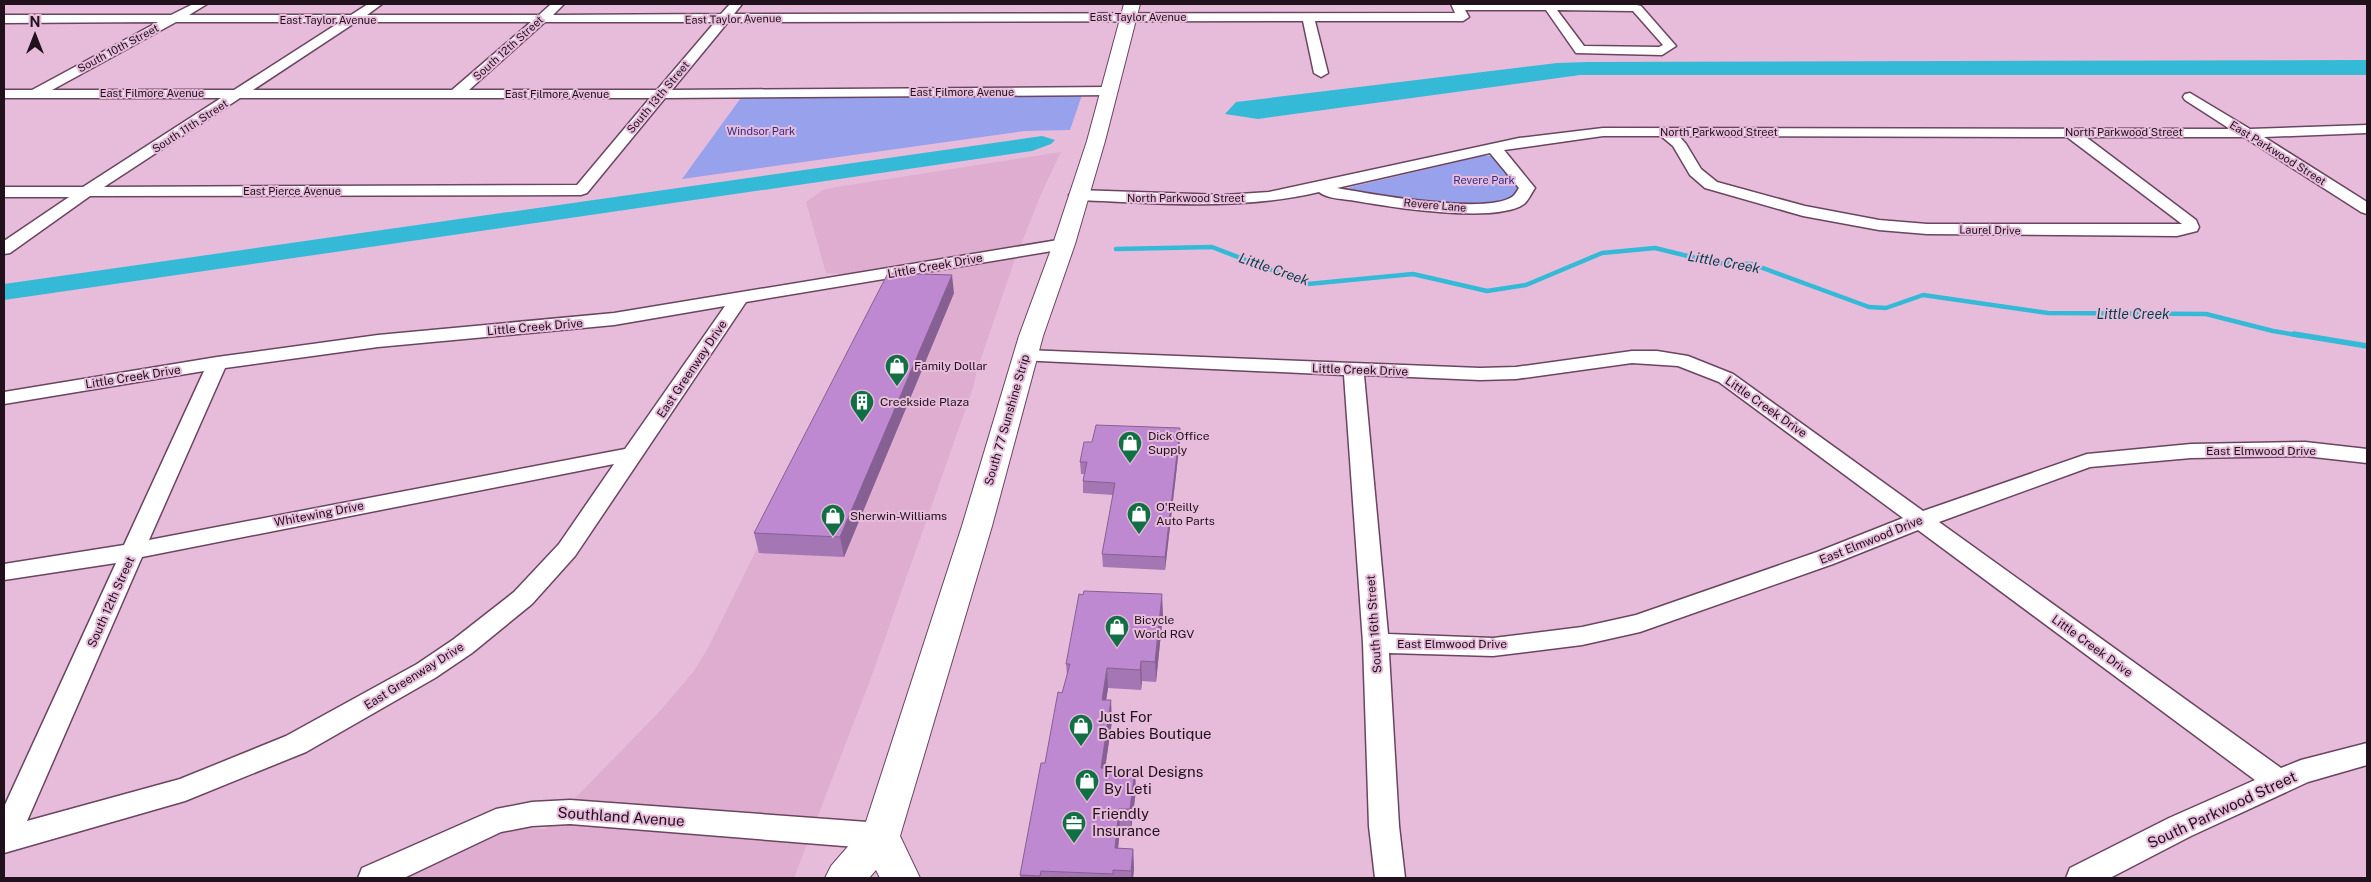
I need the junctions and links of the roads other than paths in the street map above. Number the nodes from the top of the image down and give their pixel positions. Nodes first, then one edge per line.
1 (201, 4) edge
2 (376, 4) edge
3 (558, 4) edge
4 (736, 4) edge
5 (1548, 6) junction
6 (1460, 9) edge
7 (1130, 10) edge
8 (1308, 17) junction
9 (4, 19) edge
10 (171, 20) junction
11 (352, 20) junction
12 (540, 20) junction
13 (723, 20) junction
14 (1321, 73) dead end
15 (1110, 91) junction
16 (4, 94) edge
17 (34, 94) junction
18 (240, 94) junction
19 (458, 94) junction
20 (660, 94) junction
21 (2190, 97) dead end
22 (2367, 129) edge
23 (1665, 132) junction
24 (2070, 132) junction
25 (2245, 132) junction
26 (1494, 148) junction
27 (1313, 189) junction
28 (581, 190) joint
29 (4, 192) edge
30 (86, 192) junction
31 (1078, 195) junction
32 (2367, 209) edge
33 (1064, 244) junction
34 (4, 248) edge
35 (739, 299) junction
36 (1025, 356) junction
37 (217, 363) junction
38 (1354, 370) junction
39 (4, 398) edge
40 (634, 454) junction
41 (2367, 456) edge
42 (1920, 520) junction
43 (134, 550) junction
44 (4, 572) edge
45 (1376, 643) junction
46 (2367, 754) edge
47 (2279, 782) junction
48 (881, 836) junction
49 (4, 840) edge
50 (373, 878) edge
51 (846, 878) edge
52 (900, 878) edge
53 (1390, 878) edge
54 (2081, 878) edge

1 - 10 street, South 10th Street
2 - 11 street, South 11th Street
3 - 12 street, South 12th Street
4 - 13 street, South 13th Street
5 - 5 street, East Taylor Avenue
5 - 6 street, East Taylor Avenue
6 - 8 street, East Taylor Avenue
7 - 8 street, East Taylor Avenue
7 - 13 street, East Taylor Avenue
7 - 15 main road, South 77 Sunshine Strip
8 - 14 street
9 - 10 street, East Taylor Avenue
10 - 11 street, East Taylor Avenue
10 - 17 street, South 10th Street
11 - 12 street, East Taylor Avenue
11 - 18 street, South 11th Street
12 - 13 street, East Taylor Avenue
12 - 19 street, South 12th Street
13 - 20 street, South 13th Street
15 - 20 street, East Filmore Avenue
15 - 31 main road, South 77 Sunshine Strip
16 - 17 street, East Filmore Avenue
17 - 18 street, East Filmore Avenue
18 - 19 street, East Filmore Avenue
18 - 30 street, South 11th Street
19 - 20 street, East Filmore Avenue
20 - 28 street, South 13th Street
21 - 25 street, East Parkwood Street
22 - 25 street, North Parkwood Street
23 - 24 street, North Parkwood Street
23 - 24 street, Laurel Drive
23 - 26 street, North Parkwood Street
24 - 25 street, North Parkwood Street
25 - 32 street, East Parkwood Street
26 - 27 street, North Parkwood Street
26 - 27 street, Revere Lane
27 - 31 street, North Parkwood Street
28 - 30 street, East Pierce Avenue
29 - 30 street, East Pierce Avenue
30 - 34 street, South 11th Street
31 - 33 main road, South 77 Sunshine Strip
33 - 35 street, Little Creek Drive
33 - 36 main road, South 77 Sunshine Strip
35 - 37 street, Little Creek Drive
35 - 40 street, East Greenway Drive
36 - 38 street, Little Creek Drive
36 - 48 main road, South 77 Sunshine Strip
37 - 39 street, Little Creek Drive
37 - 43 street, South 12th Street
38 - 42 street, Little Creek Drive
38 - 45 street, South 16th Street
40 - 43 street, Whitewing Drive
40 - 49 street, East Greenway Drive
41 - 42 street, East Elmwood Drive
42 - 45 street, East Elmwood Drive
42 - 47 street, Little Creek Drive
43 - 44 street, Whitewing Drive
43 - 49 street, South 12th Street
45 - 53 street, South 16th Street
46 - 47 street, South Parkwood Street
47 - 54 street, South Parkwood Street
48 - 50 street, Southland Avenue
48 - 51 main road
48 - 52 main road

